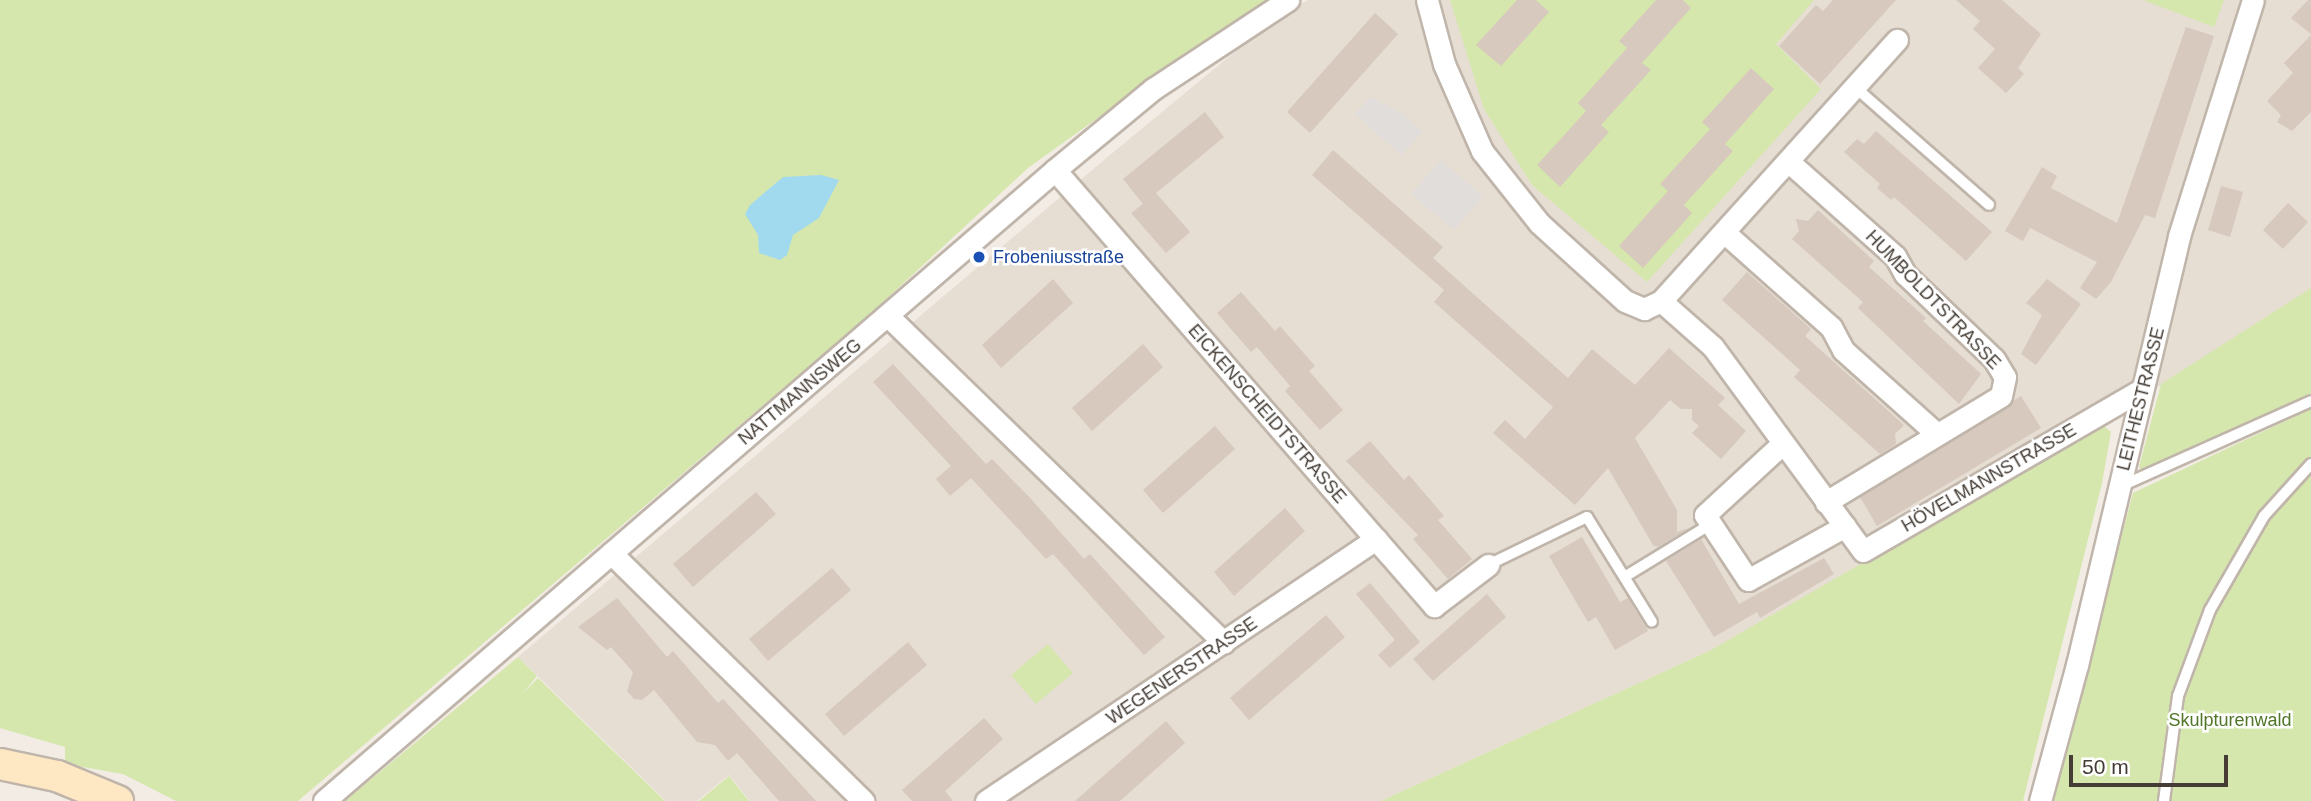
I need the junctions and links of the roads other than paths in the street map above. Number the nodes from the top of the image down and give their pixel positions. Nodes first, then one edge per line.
1 (1287, 0) edge
2 (1427, 0) edge
3 (2253, 0) edge
4 (1897, 40) dead end
5 (1856, 88) junction
6 (1789, 162) junction
7 (1055, 170) junction
8 (1989, 205) dead end
9 (1725, 233) junction
10 (1661, 301) junction
11 (889, 317) junction
12 (2143, 389) junction
13 (2311, 401) edge
14 (1937, 434) junction
15 (1783, 443) junction
16 (2311, 464) edge
17 (2119, 488) junction
18 (1826, 502) junction
19 (1711, 524) junction
20 (1845, 526) junction
21 (1376, 539) junction
22 (611, 553) junction
23 (1488, 565) joint
24 (1626, 576) junction
25 (1652, 622) dead end
26 (1224, 643) junction
27 (0, 764) edge
28 (118, 801) edge
29 (324, 801) edge
30 (863, 801) edge
31 (986, 801) edge
32 (2040, 801) edge
33 (2164, 801) edge

1 - 7 street, NATTMANNSWEG
2 - 10 street
3 - 12 street, LEITHESTRASSE
4 - 5 street
5 - 6 street
5 - 8 lane
6 - 9 street
6 - 14 street, HUMBOLDTSTRASSE
7 - 11 street, NATTMANNSWEG
7 - 21 street, EICKENSCHEIDTSTRASSE
9 - 10 street
9 - 14 street
10 - 15 street, HÖVELMANNSTRASSE
11 - 22 street, NATTMANNSWEG
11 - 26 street
12 - 17 street, LEITHESTRASSE
12 - 20 street, HÖVELMANNSTRASSE
13 - 17 lane
14 - 18 street, HUMBOLDTSTRASSE
15 - 18 street, HÖVELMANNSTRASSE
15 - 19 street
16 - 33 lane
17 - 32 street, LEITHESTRASSE
18 - 20 street, HÖVELMANNSTRASSE
19 - 20 street
19 - 24 lane
21 - 23 street, EICKENSCHEIDTSTRASSE
21 - 26 street, WEGENERSTRASSE
22 - 29 street, NATTMANNSWEG
22 - 30 street
23 - 24 lane
24 - 25 lane
26 - 31 street, WEGENERSTRASSE
27 - 28 street

